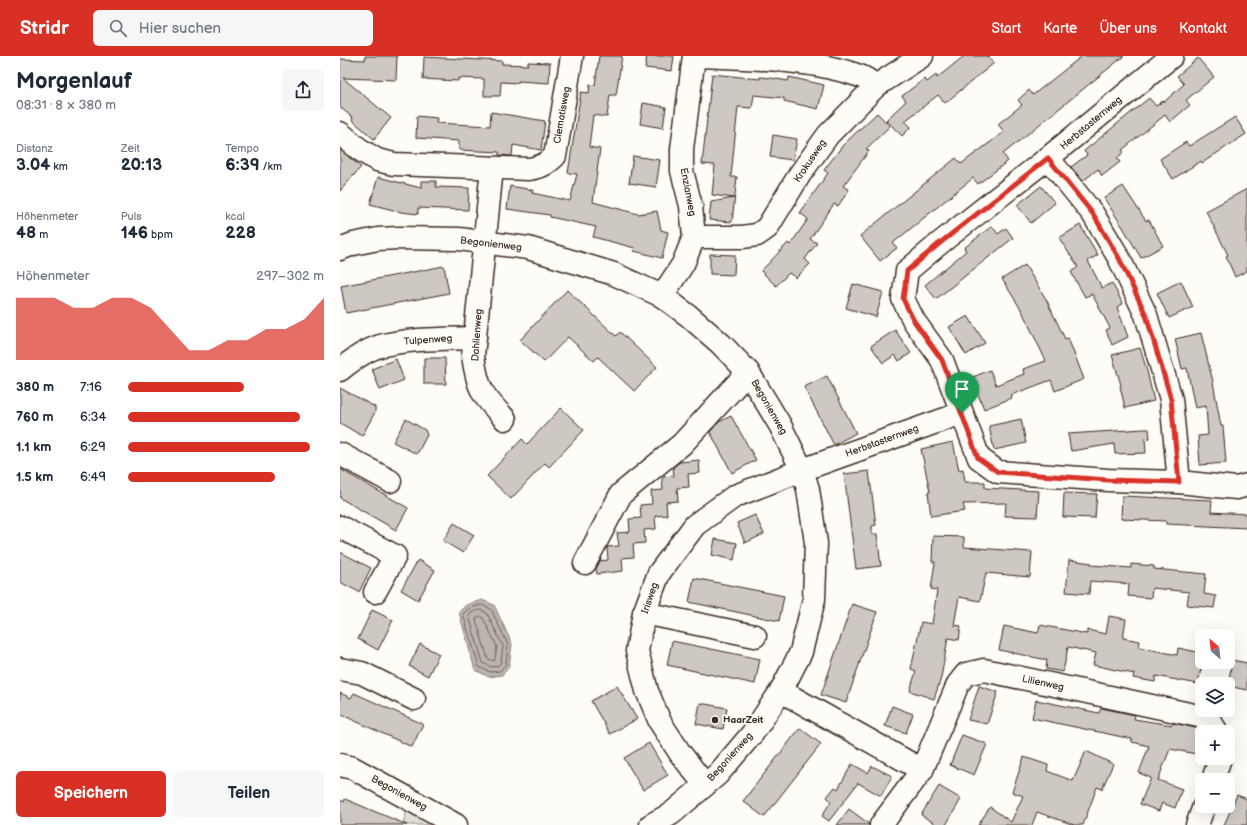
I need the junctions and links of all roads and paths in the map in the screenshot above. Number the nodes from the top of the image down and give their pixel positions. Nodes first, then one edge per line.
1 (572, 56) edge
2 (694, 56) edge
3 (700, 56) edge
4 (922, 56) edge
5 (1172, 56) edge
6 (876, 86) junction
7 (340, 133) edge
8 (1048, 158) junction
9 (492, 168) junction
10 (694, 237) junction
11 (484, 242) junction
12 (340, 249) edge
13 (662, 296) junction
14 (475, 338) junction
15 (340, 370) edge
16 (748, 372) junction
17 (962, 413) junction
18 (505, 419) dead end
19 (340, 454) edge
20 (802, 470) junction
21 (390, 481) dead end
22 (1179, 482) junction
23 (1247, 486) edge
24 (340, 527) edge
25 (584, 563) dead end
26 (375, 592) dead end
27 (644, 613) junction
28 (755, 636) dead end
29 (340, 669) edge
30 (781, 691) junction
31 (414, 699) dead end
32 (1212, 725) edge
33 (340, 765) edge
34 (922, 770) junction
35 (705, 785) junction
36 (1201, 813) edge
37 (456, 825) edge
38 (651, 825) edge
39 (881, 825) edge
40 (1197, 825) edge

1 - 9 street, Clematisweg
2 - 10 street, Enzianweg
3 - 6 street
4 - 6 street, Krokusweg
5 - 8 street, Herbstasternweg
6 - 10 street, Krokusweg
7 - 9 street, Clematisweg
8 - 17 street, Herbstasternweg
8 - 22 street
9 - 11 street
10 - 13 street, Enzianweg
11 - 12 street, Begonienweg
11 - 13 street, Begonienweg
11 - 14 street, Dahlienweg
13 - 16 street, Begonienweg
14 - 15 street, Tulpenweg
14 - 18 street, Dahlienweg
16 - 20 street, Begonienweg
16 - 25 street
17 - 20 street, Herbstasternweg
17 - 22 street, Herbstasternweg
19 - 21 street
20 - 27 street, Irisweg
20 - 30 street, Begonienweg
22 - 23 street, Herbstasternweg
24 - 26 street
27 - 28 street
27 - 35 street, Irisweg
29 - 31 street
30 - 34 street
30 - 35 street, Begonienweg
32 - 34 street, Lilienweg
33 - 37 street, Begonienweg
34 - 39 street, Lilienweg
35 - 38 street, Begonienweg
36 - 40 street

